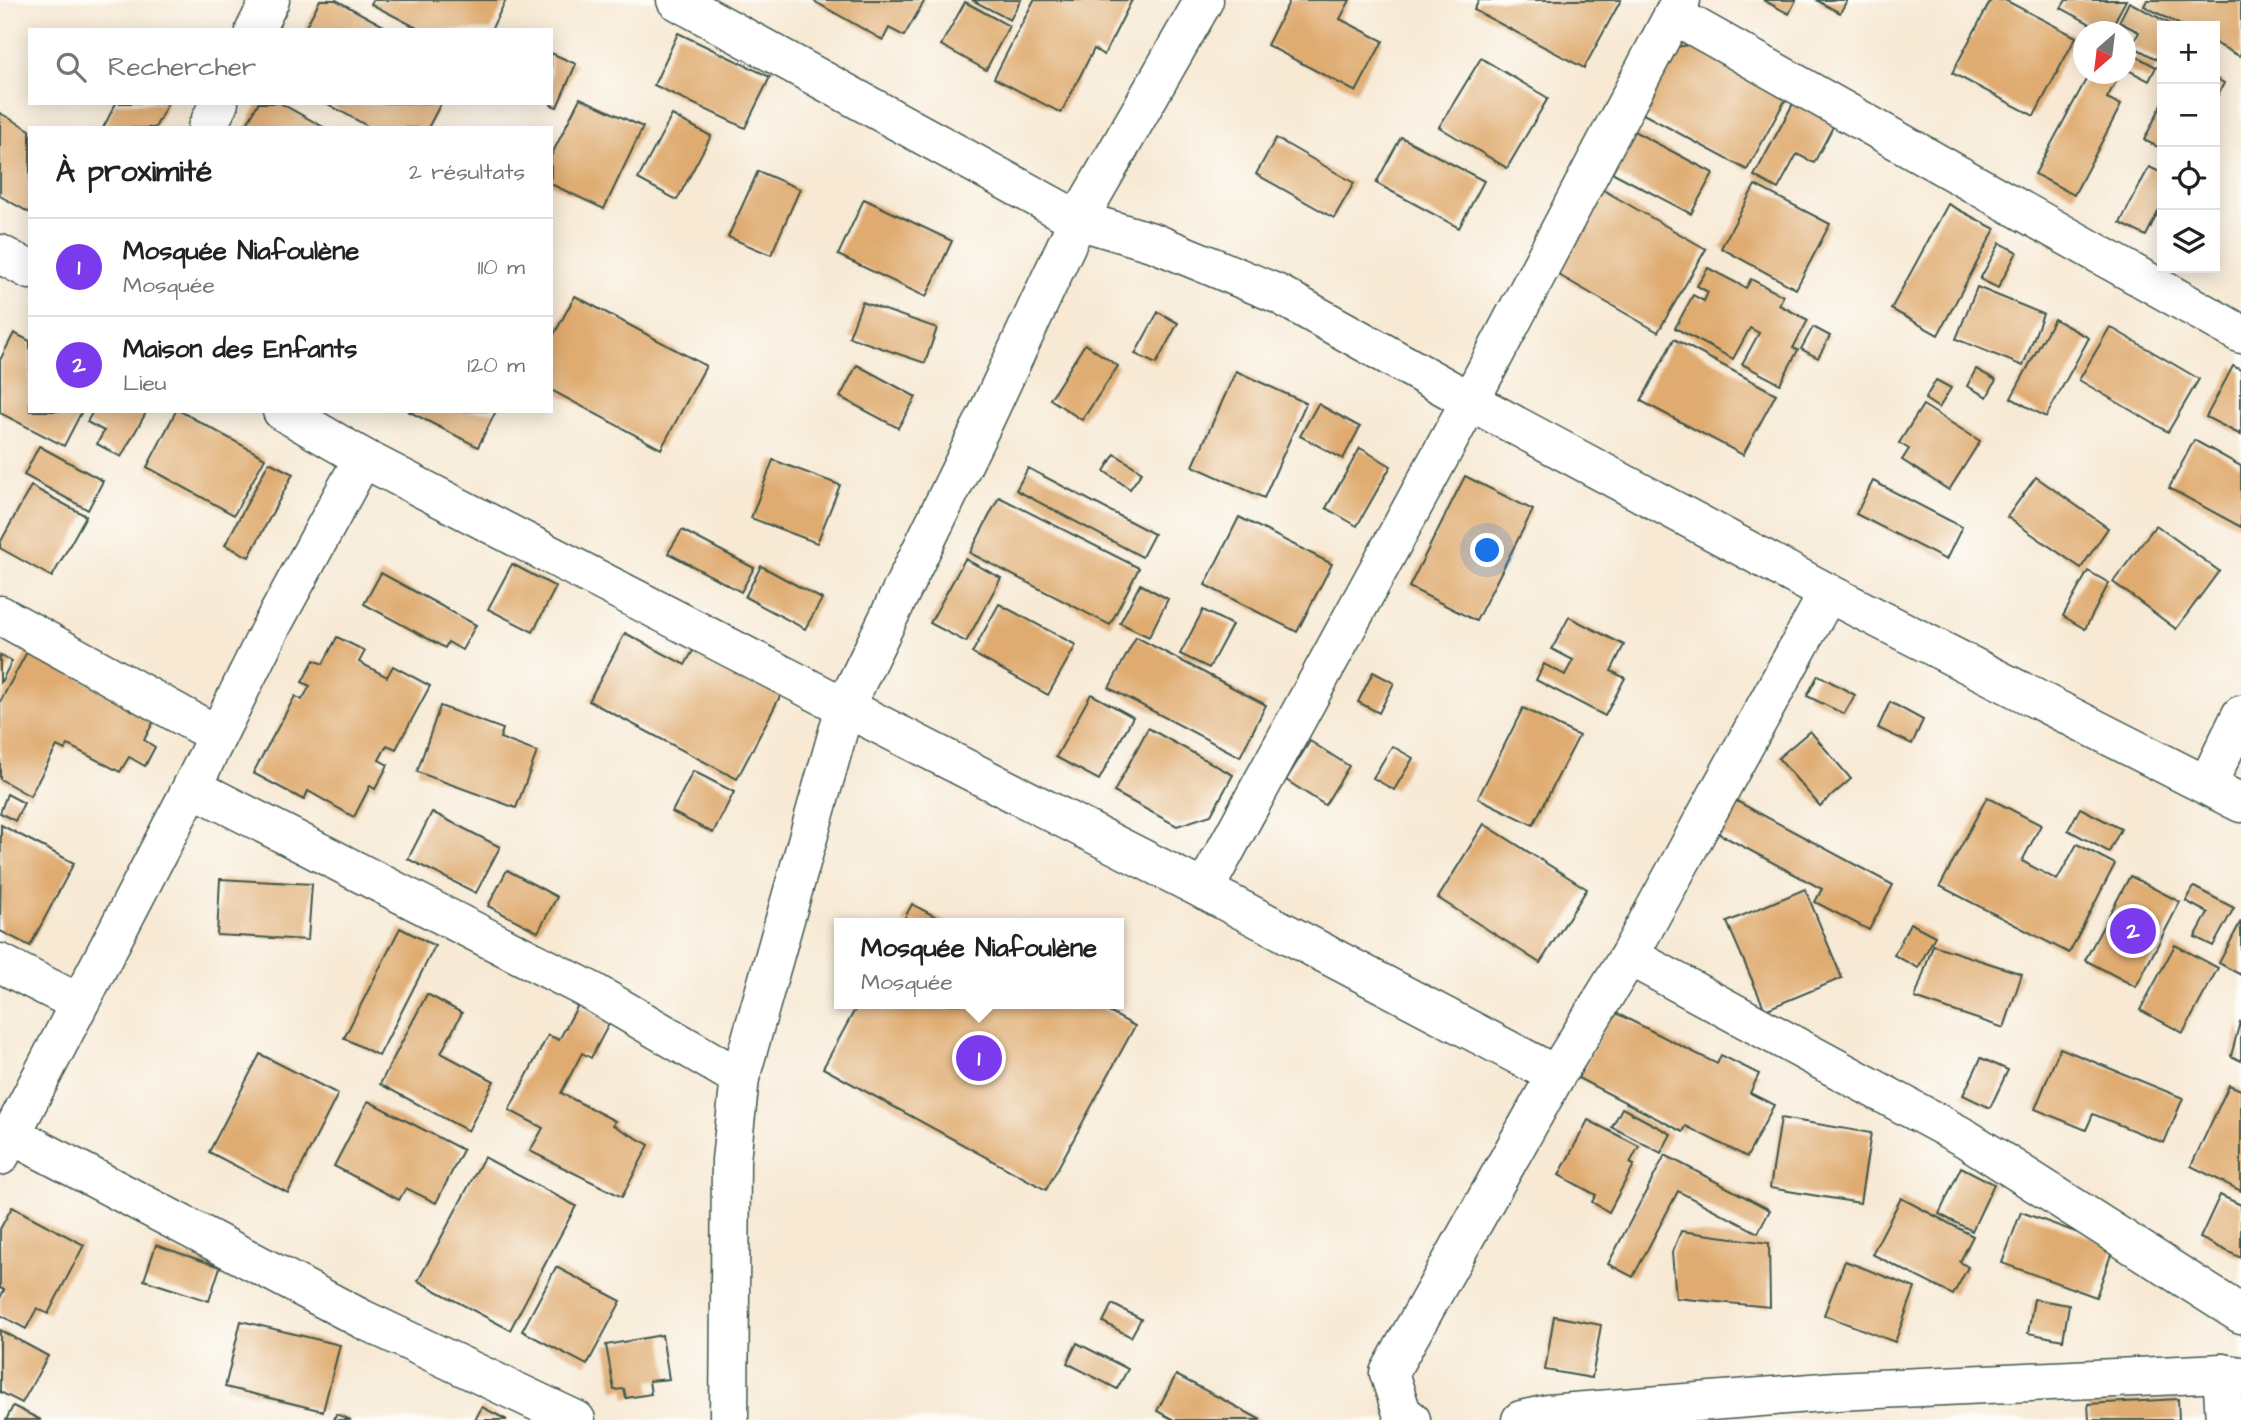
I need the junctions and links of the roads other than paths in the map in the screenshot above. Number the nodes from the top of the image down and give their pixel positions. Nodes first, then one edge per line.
1 (270, 0) edge
2 (676, 0) edge
3 (1203, 0) edge
4 (1678, 7) edge
5 (256, 28) edge
6 (218, 105) edge
7 (208, 126) edge
8 (1078, 220) junction
9 (0, 254) edge
10 (28, 269) edge
11 (2241, 334) edge
12 (1470, 401) junction
13 (285, 413) edge
14 (363, 458) junction
15 (1828, 593) junction
16 (0, 615) edge
17 (845, 708) junction
18 (2241, 715) edge
19 (217, 735) junction
20 (2207, 785) junction
21 (192, 788) junction
22 (2241, 803) edge
23 (1204, 890) junction
24 (1629, 956) junction
25 (0, 963) edge
26 (79, 1003) junction
27 (1556, 1075) junction
28 (740, 1077) junction
29 (6, 1146) edge
30 (2241, 1314) edge
31 (2232, 1375) edge
32 (1837, 1406) edge
33 (1538, 1418) edge
34 (576, 1420) edge
35 (729, 1420) edge
36 (1411, 1420) edge
37 (2225, 1420) edge

1 - 5 street
2 - 8 street
3 - 8 street
4 - 11 street
4 - 12 street
6 - 7 street
8 - 12 street
8 - 17 street
9 - 10 street
12 - 15 street
12 - 23 street
13 - 14 street
14 - 17 street
14 - 19 street
15 - 20 street
15 - 24 street
16 - 19 street
17 - 23 street
17 - 28 street
18 - 20 street
19 - 21 street
20 - 22 street
21 - 26 street
21 - 28 street
23 - 27 street
24 - 27 street
24 - 30 street
25 - 26 street
26 - 29 street
27 - 36 street
28 - 35 street
29 - 34 street
31 - 32 street
31 - 37 street
32 - 33 street

